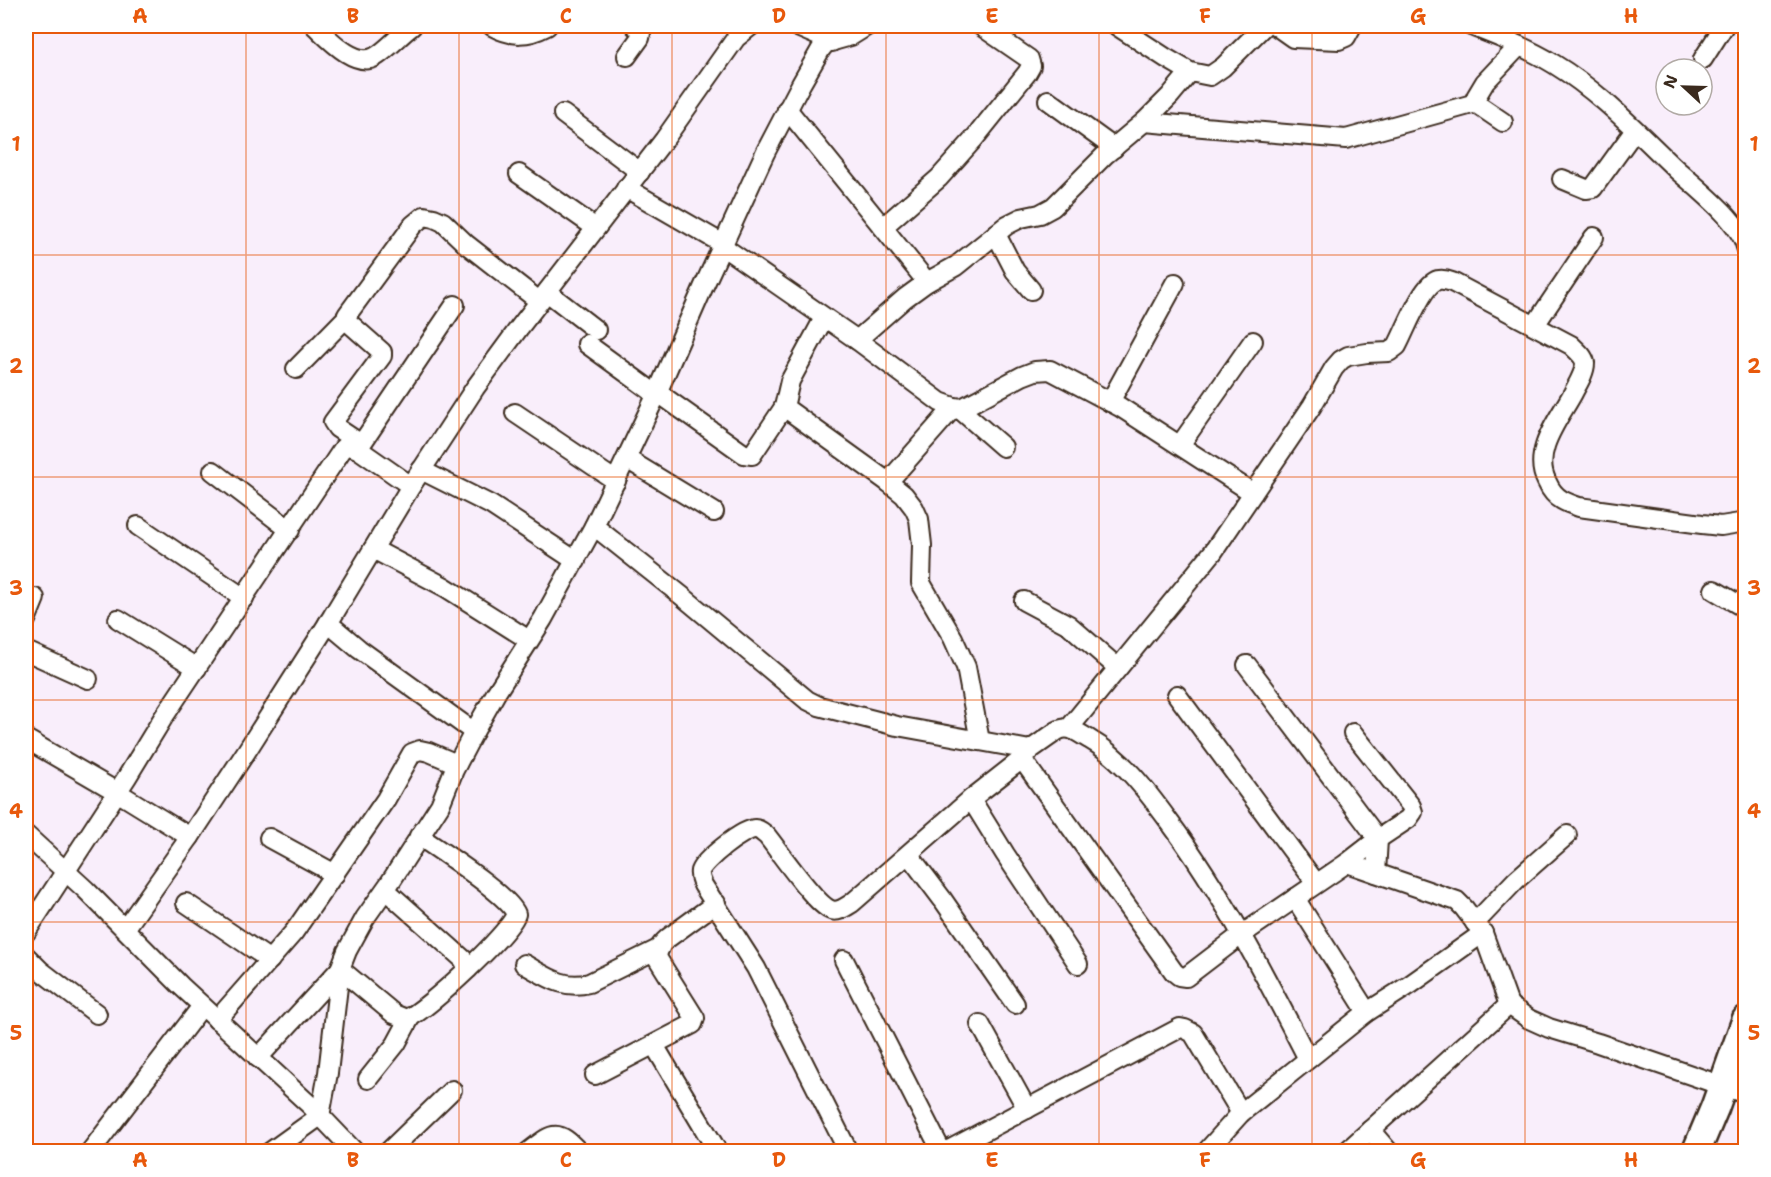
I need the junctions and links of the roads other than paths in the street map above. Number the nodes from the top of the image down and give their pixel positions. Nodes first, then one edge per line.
1 (315, 26) edge
2 (412, 26) edge
3 (492, 26) edge
4 (547, 26) edge
5 (635, 26) edge
6 (751, 26) edge
7 (795, 26) edge
8 (867, 26) edge
9 (981, 26) edge
10 (1117, 26) edge
11 (1264, 26) edge
12 (1276, 26) edge
13 (1352, 26) edge
14 (1471, 26) edge
15 (1724, 26) edge
16 (832, 42) junction
17 (1519, 46) junction
18 (627, 56) dead end
19 (1704, 57) edge
20 (1190, 72) junction
21 (1048, 100) dead end
22 (1476, 103) junction
23 (787, 110) junction
24 (563, 114) dead end
25 (1144, 122) junction
26 (1503, 122) dead end
27 (1635, 130) junction
28 (1114, 148) junction
29 (639, 172) junction
30 (519, 174) dead end
31 (1562, 179) dead end
32 (627, 188) junction
33 (883, 227) junction
34 (596, 228) junction
35 (996, 234) junction
36 (1594, 237) dead end
37 (723, 245) junction
38 (1746, 247) edge
39 (927, 282) junction
40 (1175, 283) dead end
41 (1031, 290) dead end
42 (543, 296) junction
43 (455, 304) dead end
44 (346, 318) junction
45 (824, 318) junction
46 (1535, 326) junction
47 (857, 340) junction
48 (1253, 341) dead end
49 (296, 369) dead end
50 (657, 395) junction
51 (1110, 402) junction
52 (784, 407) junction
53 (954, 407) junction
54 (515, 414) dead end
55 (1180, 445) junction
56 (360, 446) junction
57 (1003, 447) dead end
58 (627, 459) junction
59 (213, 471) dead end
60 (416, 478) junction
61 (616, 481) junction
62 (888, 482) junction
63 (1253, 493) junction
64 (714, 512) dead end
65 (1746, 522) edge
66 (138, 526) dead end
67 (594, 526) junction
68 (290, 530) junction
69 (373, 549) junction
70 (576, 561) junction
71 (1714, 590) dead end
72 (34, 598) dead end
73 (244, 598) junction
74 (1024, 601) dead end
75 (1746, 609) edge
76 (118, 619) dead end
77 (26, 620) edge
78 (328, 623) junction
79 (529, 640) junction
80 (26, 651) edge
81 (1247, 665) dead end
82 (197, 668) junction
83 (1118, 668) junction
84 (88, 678) dead end
85 (1177, 695) dead end
86 (1070, 728) junction
87 (474, 732) junction
88 (1353, 733) dead end
89 (26, 740) edge
90 (980, 741) junction
91 (1026, 754) junction
92 (457, 764) junction
93 (117, 792) junction
94 (972, 799) junction
95 (26, 835) edge
96 (1567, 835) dead end
97 (419, 836) junction
98 (190, 837) junction
99 (269, 838) dead end
100 (1378, 839) junction
101 (909, 855) junction
102 (1347, 863) junction
103 (65, 871) junction
104 (1376, 873) junction
105 (335, 874) junction
106 (1316, 884) junction
107 (389, 893) dead end
108 (1295, 898) junction
109 (186, 903) dead end
110 (716, 903) junction
111 (28, 924) edge
112 (1479, 928) junction
113 (125, 929) junction
114 (1241, 935) junction
115 (660, 948) junction
116 (26, 956) edge
117 (270, 960) junction
118 (844, 960) dead end
119 (524, 964) dead end
120 (1078, 964) dead end
121 (340, 969) junction
122 (468, 969) junction
123 (1015, 1004) dead end
124 (1509, 1005) junction
125 (202, 1006) junction
126 (1367, 1012) junction
127 (97, 1014) dead end
128 (410, 1018) junction
129 (217, 1020) junction
130 (1746, 1020) edge
131 (980, 1024) dead end
132 (654, 1045) junction
133 (258, 1058) junction
134 (1308, 1059) junction
135 (595, 1075) dead end
136 (368, 1079) dead end
137 (452, 1090) dead end
138 (1723, 1103) edge
139 (1027, 1108) junction
140 (1240, 1113) junction
141 (320, 1116) junction
142 (1370, 1130) junction
143 (851, 1146) edge
144 (90, 1152) edge
145 (270, 1152) edge
146 (355, 1152) edge
147 (387, 1152) edge
148 (528, 1152) edge
149 (579, 1152) edge
150 (718, 1152) edge
151 (943, 1152) edge
152 (1206, 1152) edge
153 (1346, 1152) edge
154 (1389, 1152) edge
155 (1696, 1152) edge

1 - 2 street
3 - 4 street
5 - 18 street
6 - 29 street
7 - 16 street
8 - 16 street
9 - 33 street
10 - 20 street
11 - 20 street
12 - 13 street
14 - 17 street
15 - 19 street
16 - 23 street
17 - 22 street
17 - 27 street
20 - 25 street
21 - 28 street
22 - 25 street
22 - 26 street
23 - 33 street
23 - 37 street
24 - 29 street
25 - 28 street
27 - 31 street
27 - 38 street
28 - 35 street
29 - 32 street
30 - 34 street
32 - 34 street
32 - 37 street
33 - 39 street
34 - 42 street
35 - 39 street
35 - 41 street
36 - 46 street
37 - 45 street
37 - 50 street
39 - 47 street
40 - 51 street
42 - 44 street
42 - 50 street
42 - 60 street
43 - 56 street
44 - 49 street
44 - 56 street
45 - 47 street
45 - 52 street
46 - 63 street
46 - 65 street
47 - 53 street
48 - 55 street
50 - 52 street
50 - 58 street
51 - 53 street
51 - 55 street
52 - 62 street
53 - 57 street
53 - 62 street
54 - 61 street
55 - 63 street
56 - 60 street
56 - 68 street
58 - 61 street
58 - 64 street
59 - 68 street
60 - 69 street
60 - 70 street
61 - 67 street
62 - 90 street
63 - 83 street
66 - 73 street
67 - 70 street
67 - 90 street
68 - 73 street
69 - 78 street
69 - 79 street
70 - 79 street
71 - 75 street
72 - 77 street
73 - 82 street
74 - 83 street
76 - 82 street
78 - 87 street
78 - 98 street
79 - 87 street
80 - 84 street
81 - 100 street
82 - 93 street
83 - 86 street
85 - 106 street
86 - 91 street
86 - 114 street
87 - 92 street
88 - 100 street
89 - 93 street
90 - 91 street
91 - 94 street
91 - 114 street
92 - 97 street
92 - 105 street
93 - 98 street
93 - 103 street
94 - 101 street
94 - 120 street
95 - 103 street
96 - 112 street
97 - 121 street
97 - 122 street
98 - 113 street
99 - 105 street
100 - 102 street
100 - 104 street
101 - 110 street
101 - 123 street
102 - 104 street
102 - 106 street
103 - 111 street
103 - 113 street
104 - 112 street
105 - 117 street
106 - 108 street
107 - 122 street
108 - 114 street
108 - 126 street
109 - 117 street
110 - 115 street
110 - 143 street
112 - 124 street
112 - 126 street
113 - 125 street
114 - 134 street
115 - 119 street
115 - 132 street
116 - 127 street
117 - 129 street
118 - 151 street
121 - 128 street
121 - 133 street
121 - 141 street
122 - 128 street
124 - 138 street
124 - 142 street
125 - 129 street
125 - 144 street
126 - 134 street
128 - 136 street
129 - 133 street
130 - 138 main road
131 - 139 street
132 - 135 street
132 - 150 street
133 - 141 street
134 - 140 street
137 - 147 street
138 - 155 main road
139 - 140 street
139 - 151 street
140 - 152 street
141 - 145 street
141 - 146 street
142 - 153 street
142 - 154 street
148 - 149 street

